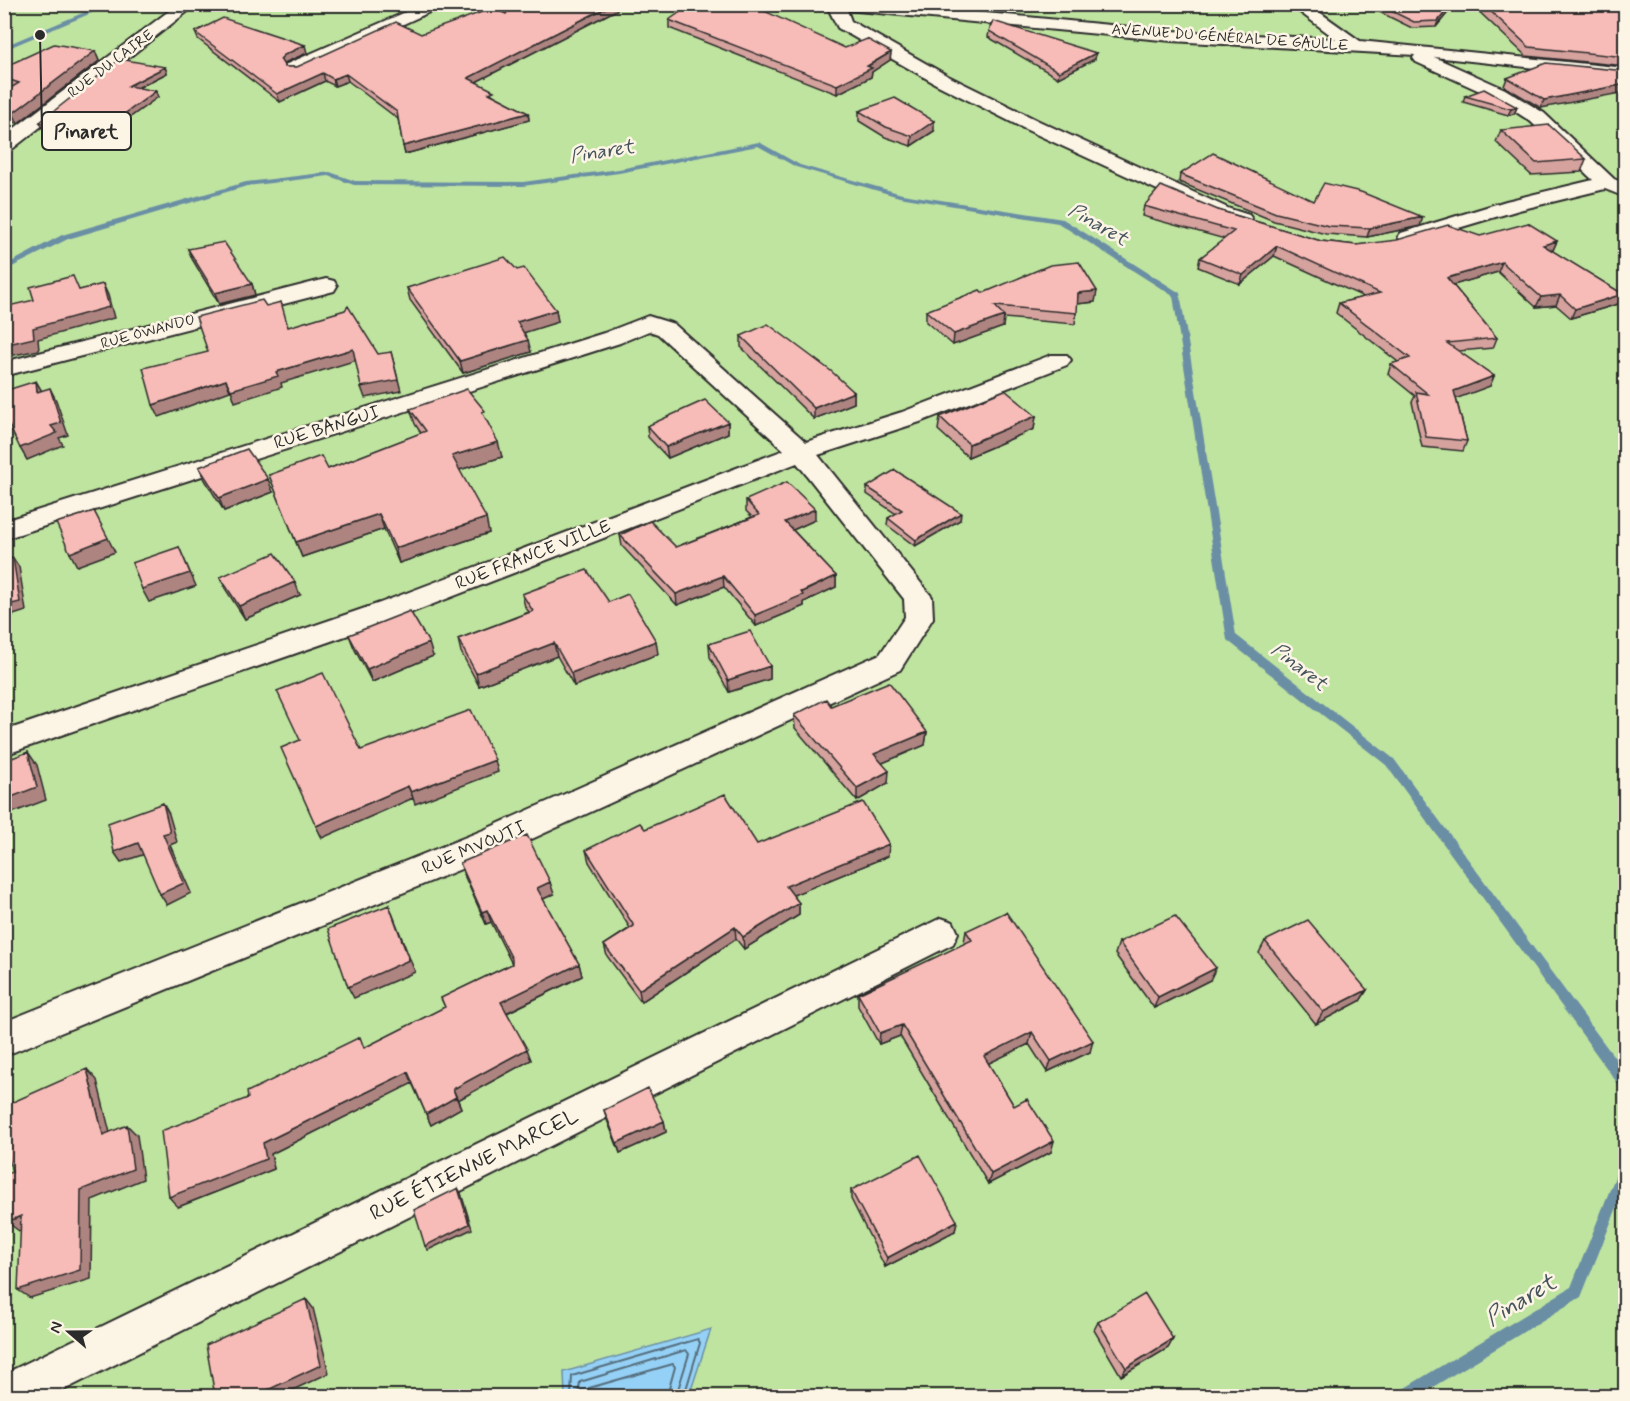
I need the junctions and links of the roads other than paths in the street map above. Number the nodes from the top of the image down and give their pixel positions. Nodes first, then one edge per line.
1 (189, 4) edge
2 (439, 4) edge
3 (1298, 4) edge
4 (836, 5) edge
5 (1356, 46) junction
6 (1400, 48) junction
7 (293, 68) edge
8 (1626, 73) edge
9 (4, 146) edge
10 (1616, 187) edge
11 (1266, 226) edge
12 (1393, 242) edge
13 (326, 286) dead end
14 (1059, 360) dead end
15 (4, 369) edge
16 (802, 452) junction
17 (4, 530) edge
18 (4, 743) edge
19 (941, 933) dead end
20 (4, 1039) edge
21 (7, 1396) edge

1 - 9 street, RUE DU CAIRE
2 - 7 street
3 - 5 street
4 - 5 street, AVENUE DU GÉNÉRAL DE GAULLE
4 - 11 street
5 - 6 street, AVENUE DU GÉNÉRAL DE GAULLE
6 - 8 street, AVENUE DU GÉNÉRAL DE GAULLE
6 - 10 street
10 - 12 street
13 - 15 street, RUE OWANDO
14 - 16 street, RUE FRANCE VILLE
16 - 17 street, RUE BANGUI
16 - 18 street, RUE FRANCE VILLE
16 - 20 street, RUE MVOUTI
19 - 21 street, RUE ÉTIENNE MARCEL

